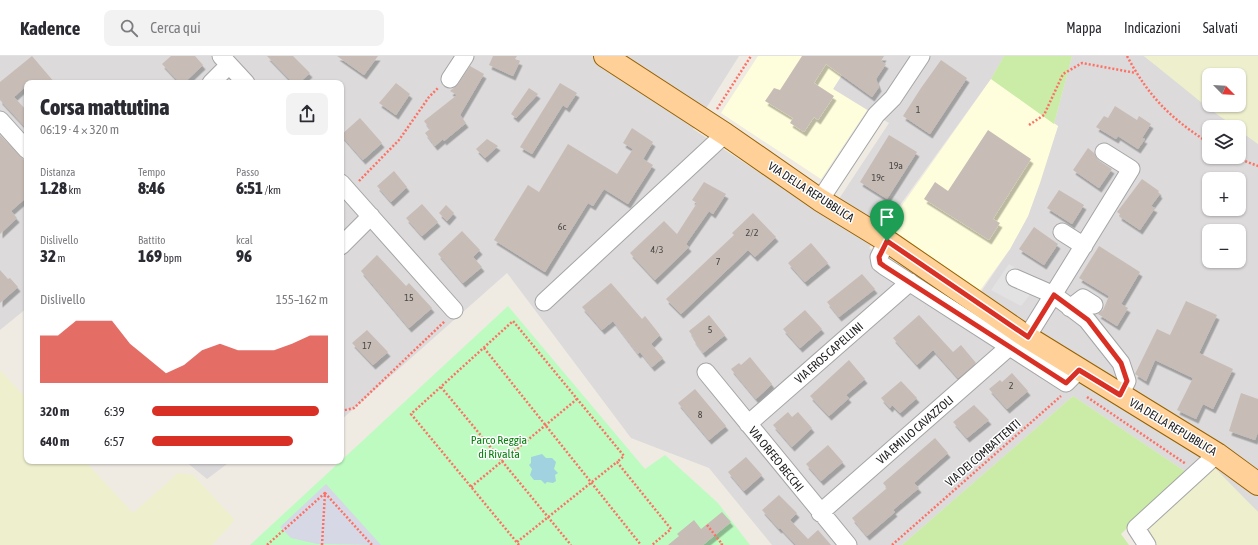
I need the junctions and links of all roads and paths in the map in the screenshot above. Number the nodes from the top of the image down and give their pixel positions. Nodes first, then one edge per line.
1 (464, 56) edge
2 (605, 56) edge
3 (751, 56) edge
4 (921, 56) edge
5 (1127, 56) edge
6 (225, 60) edge
7 (1136, 73) junction
8 (450, 79) joint
9 (213, 80) edge
10 (243, 80) edge
11 (714, 112) dead end
12 (0, 120) edge
13 (1029, 125) dead end
14 (725, 134) junction
15 (1202, 138) edge
16 (24, 147) edge
17 (1104, 152) dead end
18 (1246, 162) edge
19 (1258, 166) edge
20 (345, 187) edge
21 (820, 200) junction
22 (371, 216) junction
23 (1062, 232) dead end
24 (887, 241) junction
25 (344, 243) edge
26 (1084, 246) junction
27 (1015, 278) dead end
28 (910, 282) junction
29 (1054, 295) junction
30 (544, 302) dead end
31 (1094, 305) dead end
32 (1070, 308) junction
33 (454, 310) joint
34 (1018, 342) junction
35 (484, 348) junction
36 (706, 372) dead end
37 (441, 387) junction
38 (1123, 388) junction
39 (1066, 391) dead end
40 (1085, 395) dead end
41 (577, 399) junction
42 (344, 410) edge
43 (748, 424) junction
44 (545, 426) junction
45 (1217, 454) junction
46 (502, 462) junction
47 (617, 462) junction
48 (1198, 472) junction
49 (591, 482) junction
50 (1258, 484) edge
51 (471, 487) junction
52 (325, 493) junction
53 (820, 513) junction
54 (548, 517) junction
55 (707, 525) dead end
56 (516, 542) junction
57 (266, 545) edge
58 (322, 545) edge
59 (372, 545) edge
60 (519, 545) edge
61 (571, 545) edge
62 (641, 545) edge
63 (652, 545) edge
64 (721, 545) edge
65 (848, 545) edge
66 (892, 545) edge
67 (1146, 545) edge

1 - 8 street
2 - 14 main road, VIA DELLA REPUBBLICA
3 - 11 path
4 - 21 street
5 - 7 path
6 - 9 street
6 - 10 street
7 - 13 path
7 - 15 path
8 - 20 path
12 - 16 street
14 - 21 main road, VIA DELLA REPUBBLICA
14 - 30 street
17 - 26 street, VIA EMILIO CAVAZZOLI
18 - 19 path
20 - 22 street
21 - 24 main road, VIA DELLA REPUBBLICA
22 - 25 street
22 - 33 street
23 - 26 street
24 - 28 street
24 - 34 main road, VIA DELLA REPUBBLICA
26 - 29 street, VIA EMILIO CAVAZZOLI
27 - 29 street
28 - 34 street
28 - 43 street, VIA EROS CAPELLINI
29 - 32 street
29 - 34 street, VIA EMILIO CAVAZZOLI
31 - 32 street
32 - 38 street
33 - 42 path
34 - 38 main road, VIA DELLA REPUBBLICA
34 - 53 street, VIA EMILIO CAVAZZOLI
35 - 37 path
35 - 41 path
35 - 44 path
36 - 43 street, VIA ORFEO BECCHI
37 - 46 path
37 - 51 path
38 - 45 main road, VIA DELLA REPUBBLICA
39 - 66 path, VIA DEI COMBATTENTI
40 - 48 path
41 - 44 path
41 - 47 path
43 - 53 street, VIA ORFEO BECCHI
44 - 46 path
44 - 49 path
45 - 48 street
45 - 50 main road, VIA DELLA REPUBBLICA
46 - 51 path
46 - 54 path
47 - 49 path
47 - 63 path
48 - 67 street
49 - 54 path
49 - 62 path
51 - 56 path
52 - 57 path
52 - 58 path
52 - 59 path
53 - 65 street, VIA ORFEO BECCHI
54 - 56 path
54 - 61 path
55 - 64 path
56 - 60 path

